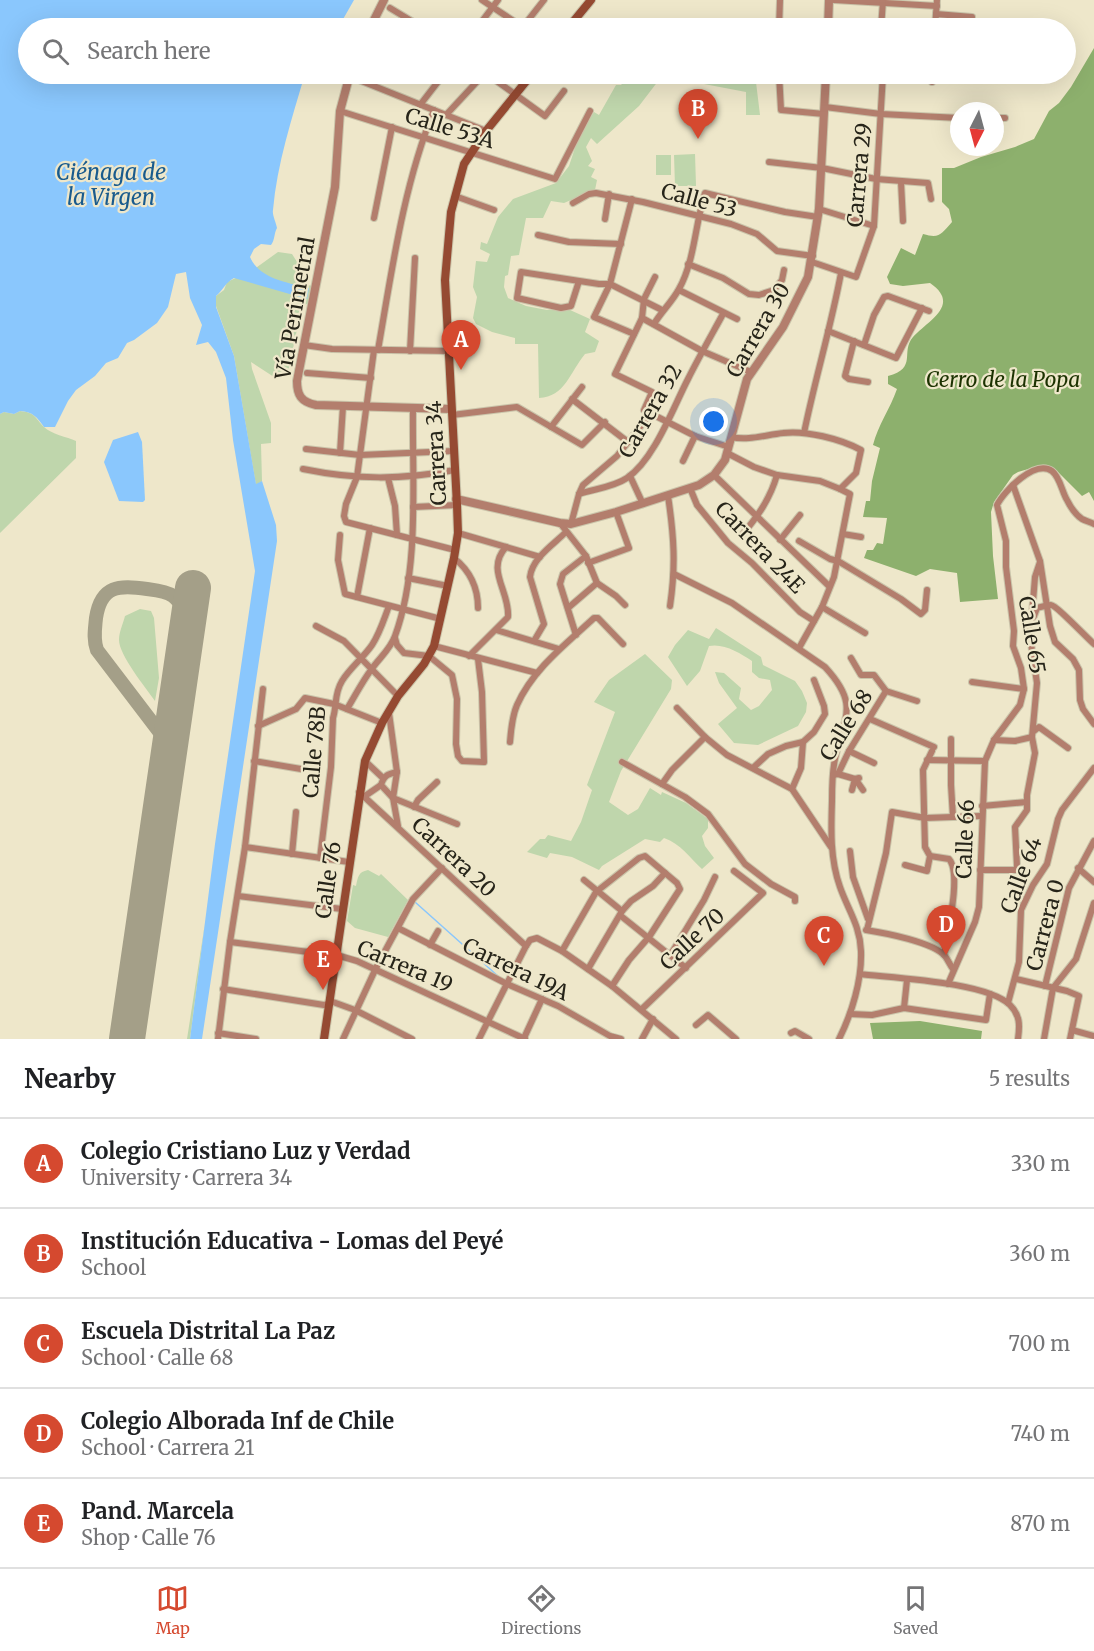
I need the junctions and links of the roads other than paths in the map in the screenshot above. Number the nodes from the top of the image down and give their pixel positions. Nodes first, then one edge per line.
1 (384, 0) edge
2 (482, 0) edge
3 (498, 0) edge
4 (544, 0) edge
5 (780, 0) edge
6 (829, 0) edge
7 (834, 0) edge
8 (883, 1) edge
9 (586, 2) edge
10 (937, 3) edge
11 (492, 7) junction
12 (390, 8) dead end
13 (936, 14) junction
14 (972, 17) dead end
15 (375, 18) edge
16 (406, 18) edge
17 (484, 18) edge
18 (508, 18) edge
19 (530, 18) edge
20 (575, 18) edge
21 (779, 18) edge
22 (828, 18) edge
23 (882, 18) edge
24 (936, 18) edge
25 (347, 84) edge
26 (370, 84) edge
27 (436, 84) edge
28 (475, 84) edge
29 (500, 84) edge
30 (524, 84) edge
31 (780, 84) edge
32 (826, 84) edge
33 (882, 84) edge
34 (564, 91) dead end
35 (516, 94) junction
36 (420, 105) junction
37 (434, 110) junction
38 (825, 110) junction
39 (340, 111) junction
40 (590, 111) dead end
41 (881, 114) junction
42 (446, 115) junction
43 (950, 118) edge
44 (392, 127) junction
45 (486, 131) junction
46 (423, 137) junction
47 (472, 152) junction
48 (769, 162) dead end
49 (822, 168) junction
50 (876, 179) junction
51 (901, 182) junction
52 (609, 194) junction
53 (455, 195) junction
54 (931, 199) dead end
55 (632, 200) junction
56 (573, 203) dead end
57 (494, 210) dead end
58 (819, 213) junction
59 (700, 216) junction
60 (374, 218) dead end
61 (605, 219) dead end
62 (903, 221) dead end
63 (874, 226) junction
64 (538, 235) dead end
65 (621, 244) junction
66 (415, 258) dead end
67 (812, 259) junction
68 (688, 264) junction
69 (783, 270) dead end
70 (841, 273) junction
71 (655, 277) dead end
72 (856, 277) joint
73 (579, 281) junction
74 (610, 284) junction
75 (679, 290) junction
76 (644, 299) junction
77 (662, 310) junction
78 (723, 314) junction
79 (642, 318) junction
80 (737, 319) dead end
81 (654, 324) junction
82 (828, 331) junction
83 (634, 334) junction
84 (854, 341) junction
85 (304, 345) junction
86 (864, 345) junction
87 (376, 350) junction
88 (410, 351) junction
89 (448, 351) junction
90 (702, 351) junction
91 (751, 372) junction
92 (307, 373) dead end
93 (371, 378) junction
94 (868, 382) dead end
95 (582, 387) dead end
96 (572, 399) junction
97 (343, 406) junction
98 (367, 407) junction
99 (413, 408) junction
100 (647, 411) junction
101 (452, 412) junction
102 (605, 422) junction
103 (667, 423) junction
104 (551, 427) junction
105 (804, 433) junction
106 (695, 436) junction
107 (731, 437) junction
108 (628, 442) junction
109 (306, 449) dead end
110 (728, 450) junction
111 (454, 451) junction
112 (412, 452) junction
113 (340, 453) junction
114 (360, 455) junction
115 (683, 461) dead end
116 (303, 469) dead end
117 (454, 470) junction
118 (714, 475) junction
119 (777, 475) junction
120 (630, 476) junction
121 (357, 477) junction
122 (412, 477) junction
123 (388, 478) junction
124 (1013, 485) junction
125 (690, 488) junction
126 (840, 489) junction
127 (579, 494) junction
128 (668, 496) junction
129 (456, 502) junction
130 (643, 504) junction
131 (413, 507) junction
132 (616, 512) junction
133 (800, 515) dead end
134 (757, 518) junction
135 (560, 523) junction
136 (571, 524) junction
137 (1094, 524) edge
138 (370, 528) junction
139 (458, 532) junction
140 (566, 532) junction
141 (843, 534) junction
142 (340, 535) dead end
143 (397, 535) junction
144 (742, 536) dead end
145 (861, 537) dead end
146 (412, 539) junction
147 (780, 540) junction
148 (800, 541) dead end
149 (506, 547) junction
150 (454, 554) junction
151 (540, 557) junction
152 (587, 559) junction
153 (838, 561) junction
154 (1040, 561) junction
155 (674, 574) junction
156 (408, 578) junction
157 (597, 583) junction
158 (448, 586) junction
159 (829, 586) junction
160 (927, 590) dead end
161 (357, 597) junction
162 (389, 606) junction
163 (625, 606) dead end
164 (670, 606) dead end
165 (1047, 606) junction
166 (822, 607) junction
167 (478, 608) dead end
168 (568, 608) junction
169 (402, 609) junction
170 (441, 620) junction
171 (814, 621) junction
172 (1030, 621) junction
173 (316, 626) dead end
174 (496, 630) junction
175 (1014, 631) junction
176 (865, 633) dead end
177 (576, 635) junction
178 (395, 638) junction
179 (534, 641) junction
180 (623, 644) dead end
181 (1094, 644) edge
182 (434, 646) junction
183 (799, 648) junction
184 (559, 650) junction
185 (429, 656) junction
186 (469, 656) junction
187 (362, 657) junction
188 (851, 658) dead end
189 (478, 659) junction
190 (371, 669) junction
191 (537, 672) junction
192 (814, 680) dead end
193 (972, 682) dead end
194 (263, 688) dead end
195 (1023, 689) junction
196 (886, 691) junction
197 (398, 696) junction
198 (917, 701) dead end
199 (334, 704) junction
200 (676, 708) dead end
201 (347, 709) junction
202 (389, 712) junction
203 (870, 719) junction
204 (382, 723) junction
205 (1094, 724) edge
206 (258, 726) junction
207 (1033, 734) junction
208 (705, 737) junction
209 (951, 739) dead end
210 (994, 740) junction
211 (510, 742) dead end
212 (803, 742) junction
213 (1068, 748) dead end
214 (849, 751) junction
215 (254, 760) junction
216 (927, 760) junction
217 (365, 761) junction
218 (950, 761) junction
219 (985, 761) junction
220 (622, 762) dead end
221 (874, 763) dead end
222 (754, 767) junction
223 (1094, 768) edge
224 (301, 769) dead end
225 (397, 772) junction
226 (835, 775) junction
227 (857, 779) junction
228 (382, 782) junction
229 (436, 782) dead end
230 (662, 784) junction
231 (792, 789) junction
232 (852, 790) dead end
233 (863, 790) dead end
234 (362, 794) junction
235 (393, 798) junction
236 (1027, 802) junction
237 (982, 806) junction
238 (414, 807) junction
239 (296, 812) dead end
240 (981, 816) junction
241 (953, 817) junction
242 (924, 818) junction
243 (457, 825) dead end
244 (398, 826) junction
245 (1094, 841) edge
246 (245, 847) junction
247 (831, 847) junction
248 (850, 851) dead end
249 (292, 854) junction
250 (930, 856) junction
251 (320, 858) junction
252 (349, 862) junction
253 (905, 865) dead end
254 (442, 868) junction
255 (1078, 868) junction
256 (980, 870) junction
257 (734, 871) dead end
258 (665, 873) junction
259 (715, 877) dead end
260 (584, 880) dead end
261 (1094, 882) edge
262 (596, 892) junction
263 (238, 896) junction
264 (795, 901) dead end
265 (1094, 903) edge
266 (342, 909) junction
267 (621, 914) junction
268 (868, 920) junction
269 (398, 928) junction
270 (859, 929) junction
271 (867, 930) junction
272 (438, 932) dead end
273 (649, 937) junction
274 (230, 942) junction
275 (430, 945) junction
276 (526, 946) junction
277 (562, 951) junction
278 (671, 954) junction
279 (944, 955) junction
280 (336, 956) junction
281 (376, 968) junction
282 (686, 968) junction
283 (588, 969) junction
284 (953, 969) junction
285 (860, 974) junction
286 (907, 980) junction
287 (1016, 980) junction
288 (507, 984) junction
289 (948, 984) junction
290 (612, 986) junction
291 (1046, 986) junction
292 (1053, 988) junction
293 (223, 989) junction
294 (990, 994) junction
295 (542, 999) junction
296 (330, 1003) junction
297 (1008, 1003) junction
298 (904, 1008) junction
299 (642, 1009) junction
300 (355, 1010) junction
301 (850, 1014) junction
302 (653, 1019) junction
303 (489, 1021) junction
304 (696, 1025) dead end
305 (1072, 1030) junction
306 (791, 1033) dead end
307 (218, 1036) edge
308 (1094, 1036) edge
309 (256, 1039) edge
310 (324, 1039) edge
311 (343, 1039) edge
312 (412, 1039) edge
313 (479, 1039) edge
314 (525, 1039) edge
315 (621, 1039) edge
316 (642, 1039) edge
317 (676, 1039) edge
318 (736, 1039) edge
319 (809, 1039) edge
320 (839, 1039) edge
321 (1018, 1039) edge
322 (1044, 1039) edge
323 (1070, 1039) edge

1 - 15 street
2 - 11 street
3 - 11 street
4 - 19 street
5 - 21 street
6 - 22 street
7 - 8 street
8 - 10 street
8 - 23 street
9 - 20 main road
10 - 13 street
11 - 17 street
11 - 18 street
12 - 16 street
13 - 14 street
13 - 24 street
25 - 39 street, Vía Perimetral
26 - 36 street
27 - 36 street
28 - 42 street
29 - 35 street
30 - 35 main road, Carrera 34
31 - 38 street
32 - 38 street, Carrera 30
33 - 41 street, Carrera 29
34 - 35 street
35 - 45 main road, Carrera 34
36 - 37 street
37 - 42 street
37 - 46 street
38 - 41 street
38 - 49 street, Carrera 30
39 - 44 street, Calle 53A
39 - 85 street, Vía Perimetral
40 - 47 street, Calle 53A
41 - 43 street
41 - 50 street, Carrera 29
42 - 45 street
44 - 46 street, Calle 53A
44 - 60 street
45 - 47 main road, Carrera 34
46 - 47 street, Calle 53A
46 - 87 street
47 - 53 main road, Carrera 34
48 - 49 street
49 - 50 street
49 - 58 street, Carrera 30
50 - 51 street
50 - 63 street, Carrera 29
51 - 54 street
51 - 62 street
52 - 55 street, Calle 53
52 - 56 street, Calle 53
52 - 61 street
53 - 57 street
53 - 89 main road, Carrera 34
55 - 59 street, Calle 53
55 - 65 street
58 - 59 street
58 - 63 street
58 - 67 street, Carrera 30
59 - 67 street, Calle 53
59 - 68 street
63 - 72 street, Carrera 29
64 - 65 street
65 - 74 street
66 - 88 street
67 - 70 street, Calle 53
67 - 91 street, Carrera 30
68 - 69 street
68 - 75 street
70 - 72 street, Calle 53
70 - 82 street
71 - 76 street
73 - 73 street
73 - 74 street
74 - 76 street
74 - 83 street
75 - 77 street
75 - 78 street
76 - 77 street
76 - 79 street
77 - 81 street
78 - 80 street
78 - 90 street, Carrera 32
79 - 81 street
79 - 83 street
81 - 90 street
82 - 84 street
82 - 105 street
83 - 100 street
84 - 86 street
84 - 94 street
85 - 87 street
85 - 97 street, Vía Perimetral
86 - 86 street
87 - 88 street
87 - 93 street
88 - 89 street
89 - 101 main road, Carrera 34
90 - 91 street
90 - 103 street, Carrera 32
91 - 107 street, Carrera 30
92 - 93 street
93 - 98 street
95 - 96 street
96 - 102 street
96 - 104 street
97 - 98 street, Vía Perimetral
97 - 113 street
98 - 99 street, Vía Perimetral
98 - 114 street
99 - 101 street, Vía Perimetral
99 - 112 street
100 - 103 street
100 - 108 street
101 - 104 street
101 - 111 main road, Carrera 34
102 - 104 street
102 - 108 street
103 - 106 street
103 - 120 street, Carrera 32
105 - 107 street
105 - 126 street
106 - 110 street
106 - 115 street
107 - 110 street, Carrera 30
108 - 127 street
109 - 113 street
110 - 118 street, Carrera 30
110 - 119 street
111 - 112 street
111 - 117 main road, Carrera 34
112 - 114 street
112 - 122 street
113 - 114 street
114 - 121 street
116 - 121 street
117 - 122 street
117 - 129 main road, Carrera 34
118 - 125 street, Carrera 30
118 - 134 street
119 - 126 street
119 - 134 street
120 - 127 street, Carrera 32
120 - 130 street
121 - 123 street
121 - 138 street
122 - 123 street
122 - 131 street
123 - 143 street
124 - 137 street
124 - 154 street
124 - 175 street, Calle 65
125 - 128 street, Carrera 30
125 - 171 street, Carrera 24E
126 - 141 street, Carrera 24E
127 - 136 street
128 - 130 street, Carrera 30
128 - 155 street
129 - 131 street
129 - 135 street, Carrera 30
129 - 139 main road, Carrera 34
130 - 132 street, Carrera 30
131 - 146 street
132 - 136 street, Carrera 30
132 - 152 street
133 - 147 street
134 - 144 street
134 - 147 street
135 - 136 street, Carrera 30
135 - 140 street
138 - 143 street
138 - 161 street
139 - 149 street
139 - 150 main road, Carrera 34
140 - 151 street
140 - 152 street
141 - 145 street
141 - 153 street, Carrera 24E
142 - 161 street
143 - 146 street
146 - 150 street
146 - 156 street
147 - 159 street
148 - 153 street
149 - 151 street
149 - 174 street
150 - 158 main road, Carrera 34
150 - 167 street
151 - 179 street
152 - 157 street
152 - 168 street
153 - 159 street, Carrera 24E
153 - 160 street
154 - 165 street
154 - 172 street
155 - 164 street
155 - 183 street
156 - 158 street
156 - 169 street
157 - 163 street
157 - 168 street
158 - 170 main road, Carrera 34
159 - 166 street, Carrera 24E
161 - 162 street
162 - 169 street
162 - 187 street, Calle 78B
165 - 172 street
165 - 181 street
165 - 205 street
166 - 171 street, Carrera 24E
166 - 176 street
168 - 177 street
169 - 170 street
169 - 178 street
170 - 182 main road, Carrera 34
171 - 183 street, Carrera 24E
172 - 175 street
172 - 207 street
173 - 187 street
174 - 179 street
174 - 186 street
175 - 195 street, Calle 65
177 - 180 street
177 - 184 street
178 - 185 street
178 - 190 street
179 - 184 street
182 - 185 main road, Carrera 34
182 - 186 street
183 - 226 street, Calle 68
184 - 191 street
185 - 189 street
185 - 197 main road, Carrera 34
186 - 189 street
187 - 190 street
187 - 199 street, Calle 78B
188 - 196 street
189 - 191 street
190 - 197 street
190 - 201 street
191 - 211 street
192 - 212 street
193 - 195 street
194 - 206 street
195 - 210 street, Calle 65
196 - 198 street
196 - 203 street, Calle 68
197 - 202 main road, Carrera 34
199 - 201 street
199 - 206 street
199 - 251 street, Calle 78B
200 - 208 street
201 - 204 street
202 - 204 main road, Carrera 34
202 - 225 street
203 - 214 street, Calle 68
203 - 216 street
204 - 217 main road, Carrera 34
206 - 215 street
207 - 210 street
207 - 213 street
207 - 236 street
208 - 222 street
208 - 230 street
209 - 218 street
210 - 219 street, Calle 65
212 - 222 street
212 - 231 street
214 - 221 street
214 - 226 street, Calle 68
215 - 224 street
215 - 246 street
216 - 218 street
216 - 242 street
217 - 228 street
217 - 234 main road, Calle 76
218 - 219 street
218 - 241 street
219 - 237 street, Calle 66
220 - 230 street
222 - 231 street
223 - 287 street, Calle 64
225 - 228 street
225 - 235 street
226 - 227 street
226 - 247 street, Calle 68
227 - 232 street
227 - 233 street
228 - 234 street
228 - 235 street
229 - 238 street
230 - 264 street
231 - 247 street
234 - 244 street, Carrera 20
234 - 252 main road, Calle 76
235 - 238 street
235 - 244 street
236 - 237 street
236 - 256 street
237 - 240 street, Calle 66
238 - 243 street
239 - 249 street
240 - 241 street
240 - 256 street, Calle 66
241 - 242 street
242 - 250 street
242 - 268 street
244 - 254 street, Carrera 20
245 - 255 street, Carrera 0
246 - 249 street
246 - 263 street
247 - 270 street, Calle 68
248 - 268 street
249 - 251 street
250 - 253 street
250 - 279 street
251 - 252 street
252 - 266 main road, Calle 76
254 - 269 street
254 - 276 street, Carrera 20
255 - 261 street
255 - 291 street, Carrera 0
256 - 284 street, Calle 66
257 - 282 street, Calle 70
258 - 262 street
258 - 267 street
258 - 273 street
259 - 278 street
260 - 262 street
262 - 267 street
262 - 277 street
263 - 266 street
263 - 274 street
265 - 292 street
266 - 280 main road, Calle 76
267 - 273 street
267 - 283 street
268 - 271 street
269 - 275 street, Carrera 19A
269 - 281 street
270 - 271 street
270 - 285 street, Calle 68
271 - 279 street
272 - 275 street
273 - 278 street
273 - 290 street
274 - 280 street, Carrera 19
274 - 293 street
275 - 288 street, Carrera 19A
276 - 277 street
276 - 288 street
277 - 283 street
278 - 282 street
279 - 284 street
280 - 281 street, Carrera 19
280 - 296 main road, Calle 76
281 - 300 street
281 - 303 street, Carrera 19
282 - 299 street, Calle 70
283 - 290 street
284 - 289 street, Calle 66
285 - 286 street
285 - 301 street, Calle 68
286 - 289 street
286 - 298 street
287 - 291 street
287 - 297 street, Calle 64
288 - 295 street, Carrera 19A
288 - 303 street
289 - 294 street
290 - 299 street
291 - 292 street
292 - 305 street
292 - 322 street
293 - 296 street
293 - 307 street
294 - 297 street
294 - 298 street
295 - 314 street
295 - 315 street, Carrera 19A
296 - 300 street
296 - 310 main road, Calle 76
297 - 321 street
298 - 301 street
299 - 302 street
300 - 311 street
300 - 312 street
301 - 320 street, Calle 68
302 - 316 street
302 - 317 street
303 - 313 street
303 - 314 street, Carrera 19
304 - 318 street
305 - 308 street
305 - 323 street
306 - 319 street
307 - 309 street

